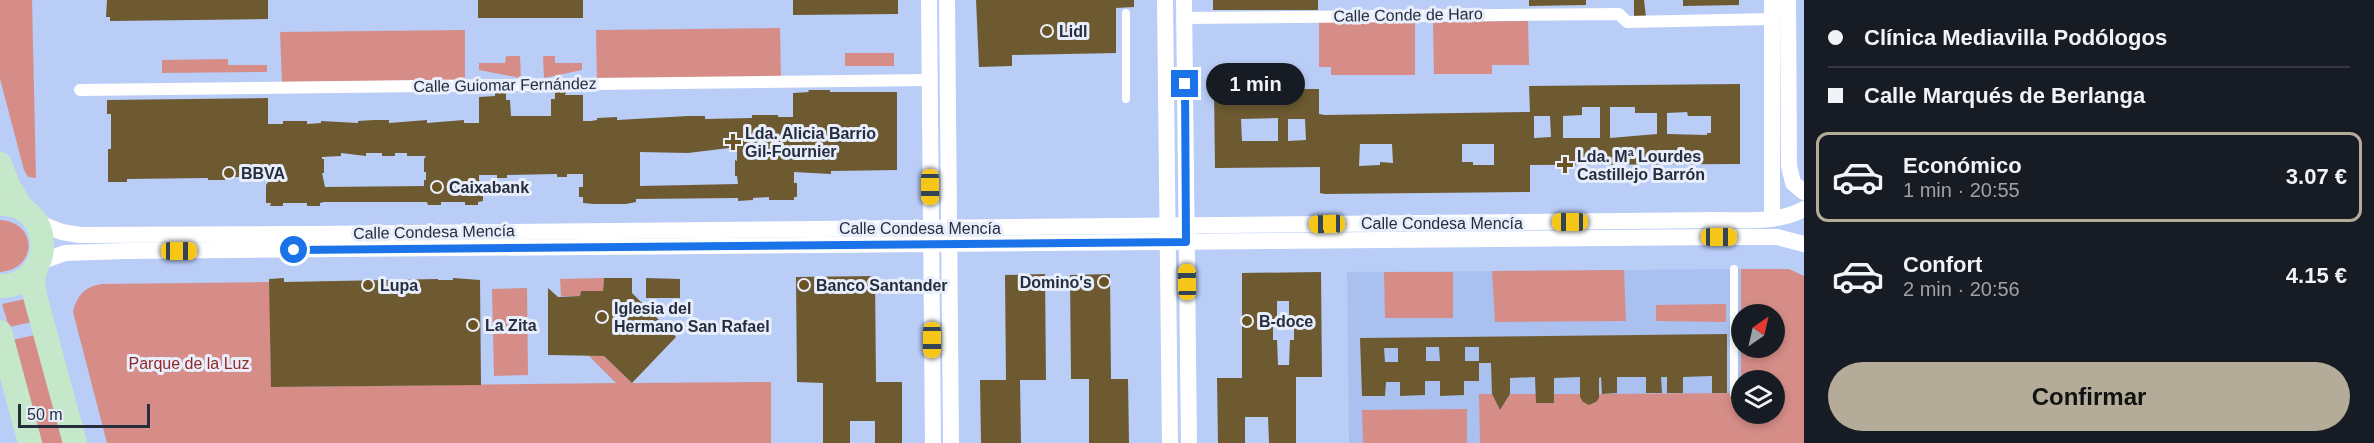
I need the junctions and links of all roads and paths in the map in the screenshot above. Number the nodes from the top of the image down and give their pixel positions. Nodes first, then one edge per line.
1 (929, 0) edge
2 (947, 0) edge
3 (1165, 0) edge
4 (1184, 0) edge
5 (1772, 0) edge
6 (1788, 0) edge
7 (1126, 13) dead end
8 (1184, 18) junction
9 (1772, 19) junction
10 (930, 80) junction
11 (80, 90) dead end
12 (1126, 99) dead end
13 (0, 164) edge
14 (930, 187) junction
15 (1167, 188) junction
16 (1804, 192) edge
17 (1804, 209) edge
18 (19, 212) edge
19 (1772, 219) junction
20 (1150, 225) junction
21 (1167, 225) junction
22 (1186, 225) junction
23 (930, 227) junction
24 (949, 227) junction
25 (912, 228) junction
26 (1168, 242) junction
27 (1186, 242) junction
28 (1208, 242) junction
29 (958, 244) junction
30 (1804, 244) edge
31 (930, 245) junction
32 (38, 265) junction
33 (1187, 267) junction
34 (1734, 269) dead end
35 (0, 286) edge
36 (0, 332) edge
37 (1734, 370) edge
38 (30, 443) edge
39 (75, 443) edge
40 (933, 443) edge
41 (951, 443) edge
42 (1170, 443) edge
43 (1189, 443) edge

1 - 10 street
2 - 24 street
3 - 15 street
4 - 8 street
5 - 9 street
6 - 16 street
7 - 12 lane
8 - 9 street, Calle Conde de Haro
8 - 22 street
9 - 19 street
10 - 11 street, Calle Guiomar Fernández
10 - 14 street
13 - 18 main road
14 - 23 street
14 - 25 street
15 - 20 street
15 - 21 street
17 - 19 street, Calle Condesa Mencía
18 - 25 street, Calle Condesa Mencía
18 - 32 main road
19 - 22 street, Calle Condesa Mencía
20 - 21 street, Calle Condesa Mencía
20 - 24 street, Calle Condesa Mencía
21 - 22 street, Calle Condesa Mencía
21 - 26 street
22 - 27 street
23 - 24 street, Calle Condesa Mencía
23 - 25 street, Calle Condesa Mencía
23 - 31 street
24 - 29 street
26 - 27 street, Calle Condesa Mencía
26 - 29 street, Calle Condesa Mencía
26 - 42 street
27 - 28 street, Calle Condesa Mencía
27 - 33 street
28 - 30 street, Calle Condesa Mencía
28 - 33 street
29 - 31 street, Calle Condesa Mencía
29 - 41 street
31 - 32 street, Calle Condesa Mencía
31 - 40 street
32 - 35 main road
32 - 39 main road
33 - 43 street
34 - 37 lane
36 - 38 main road

